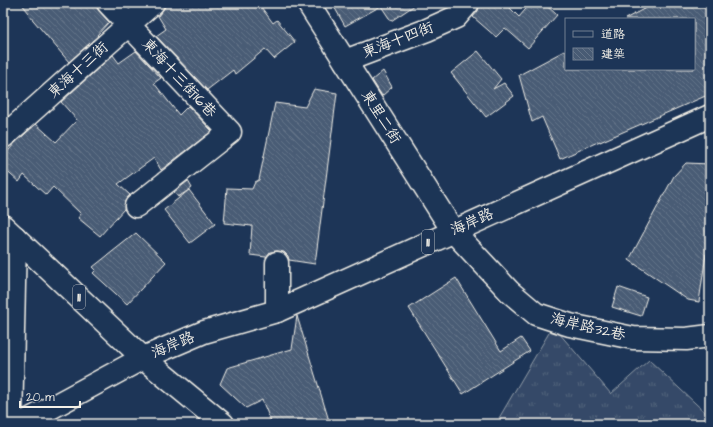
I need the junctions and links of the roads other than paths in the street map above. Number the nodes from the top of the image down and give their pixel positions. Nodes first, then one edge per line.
1 (108, 3) edge
2 (153, 3) edge
3 (308, 3) edge
4 (468, 3) edge
5 (129, 24) junction
6 (345, 61) junction
7 (710, 116) edge
8 (3, 136) edge
9 (136, 206) dead end
10 (9, 231) edge
11 (453, 231) junction
12 (277, 262) dead end
13 (277, 311) junction
14 (710, 336) edge
15 (143, 358) junction
16 (11, 424) edge
17 (21, 424) edge
18 (223, 424) edge

1 - 5 main road, 東海十三街16巷
2 - 5 main road, 東海十三街
3 - 6 main road, 東里二街
4 - 6 main road, 東海十四街
5 - 8 main road, 東海十三街
5 - 9 main road, 東海十三街16巷
6 - 11 main road, 東里二街
7 - 11 main road, 海岸路 / 11
10 - 15 main road, 11
10 - 16 main road
11 - 13 main road, 海岸路 / 11
11 - 14 main road, 海岸路32巷
12 - 13 main road
13 - 15 main road, 海岸路 / 11
15 - 17 main road, 海岸路
15 - 18 main road

